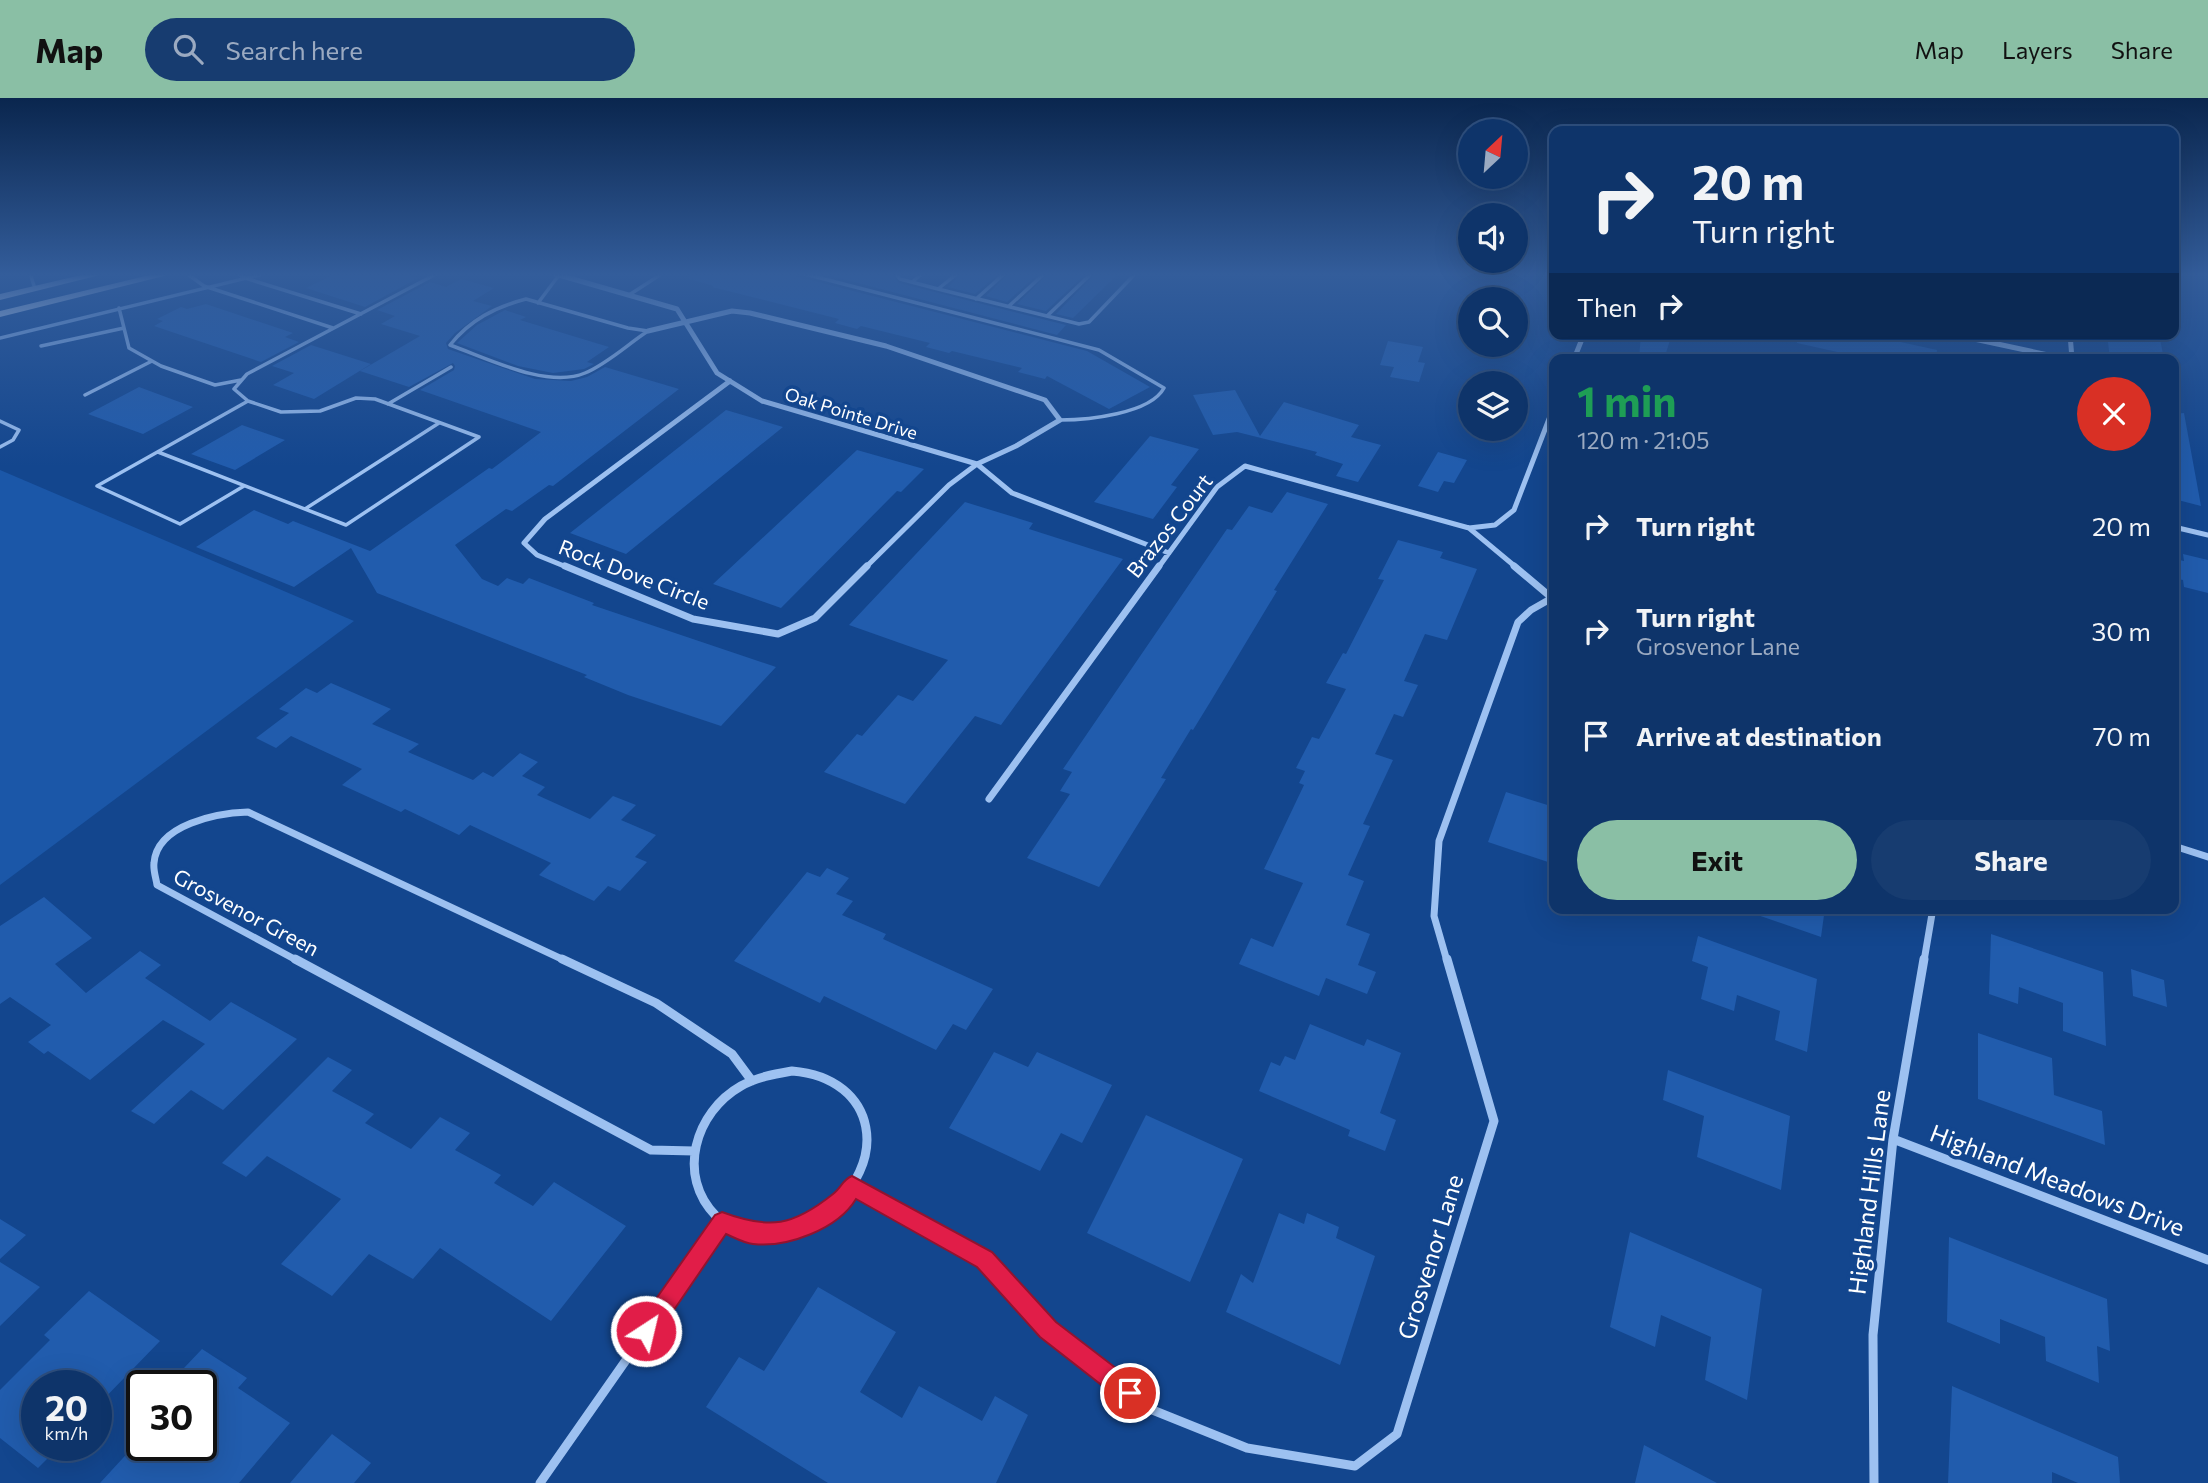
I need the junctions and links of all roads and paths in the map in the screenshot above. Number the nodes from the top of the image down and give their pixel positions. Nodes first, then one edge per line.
1 (80, 338) edge
2 (126, 338) edge
3 (316, 338) edge
4 (455, 338) edge
5 (638, 338) edge
6 (695, 338) edge
7 (852, 338) edge
8 (1049, 338) edge
9 (1979, 340) edge
10 (41, 346) dead end
11 (2045, 354) edge
12 (152, 361) junction
13 (451, 367) dead end
14 (241, 380) junction
15 (730, 381) junction
16 (85, 395) dead end
17 (248, 401) junction
18 (388, 404) junction
19 (1549, 419) edge
20 (1060, 420) junction
21 (0, 421) edge
22 (439, 423) junction
23 (0, 447) edge
24 (158, 452) junction
25 (977, 464) junction
26 (244, 486) junction
27 (304, 509) junction
28 (1469, 528) junction
29 (2179, 528) edge
30 (2208, 535) edge
31 (1169, 553) junction
32 (1549, 595) edge
33 (1549, 600) edge
34 (989, 799) dead end
35 (2179, 848) edge
36 (2208, 857) edge
37 (1932, 914) edge
38 (752, 1081) junction
39 (1893, 1139) junction
40 (694, 1151) junction
41 (852, 1185) junction
42 (722, 1223) junction
43 (2208, 1260) edge
44 (540, 1483) edge
45 (1874, 1483) edge

1 - 10 lane
2 - 12 lane
3 - 14 lane
4 - 5 lane
6 - 15 street, Oak Pointe Drive
7 - 20 street
8 - 20 lane
9 - 11 street
12 - 14 lane
12 - 16 lane
13 - 18 lane
14 - 17 lane
15 - 25 street, Oak Pointe Drive
15 - 25 street, Rock Dove Circle
17 - 18 lane
17 - 24 lane
18 - 22 lane
19 - 28 street
20 - 25 street
21 - 23 lane
22 - 27 lane
22 - 27 lane
24 - 26 lane
24 - 26 lane
25 - 31 street, Oak Pointe Drive
26 - 27 lane
28 - 31 street, Brazos Court
28 - 32 street, Grosvenor Lane
29 - 30 street
31 - 34 street, Brazos Court
33 - 41 street, Grosvenor Lane
35 - 36 street
37 - 39 street, Highland Hills Lane
38 - 40 street
38 - 40 street, Grosvenor Green
38 - 41 street
39 - 43 street, Highland Meadows Drive
39 - 45 street, Highland Hills Lane
40 - 42 street
41 - 42 street
42 - 44 street

